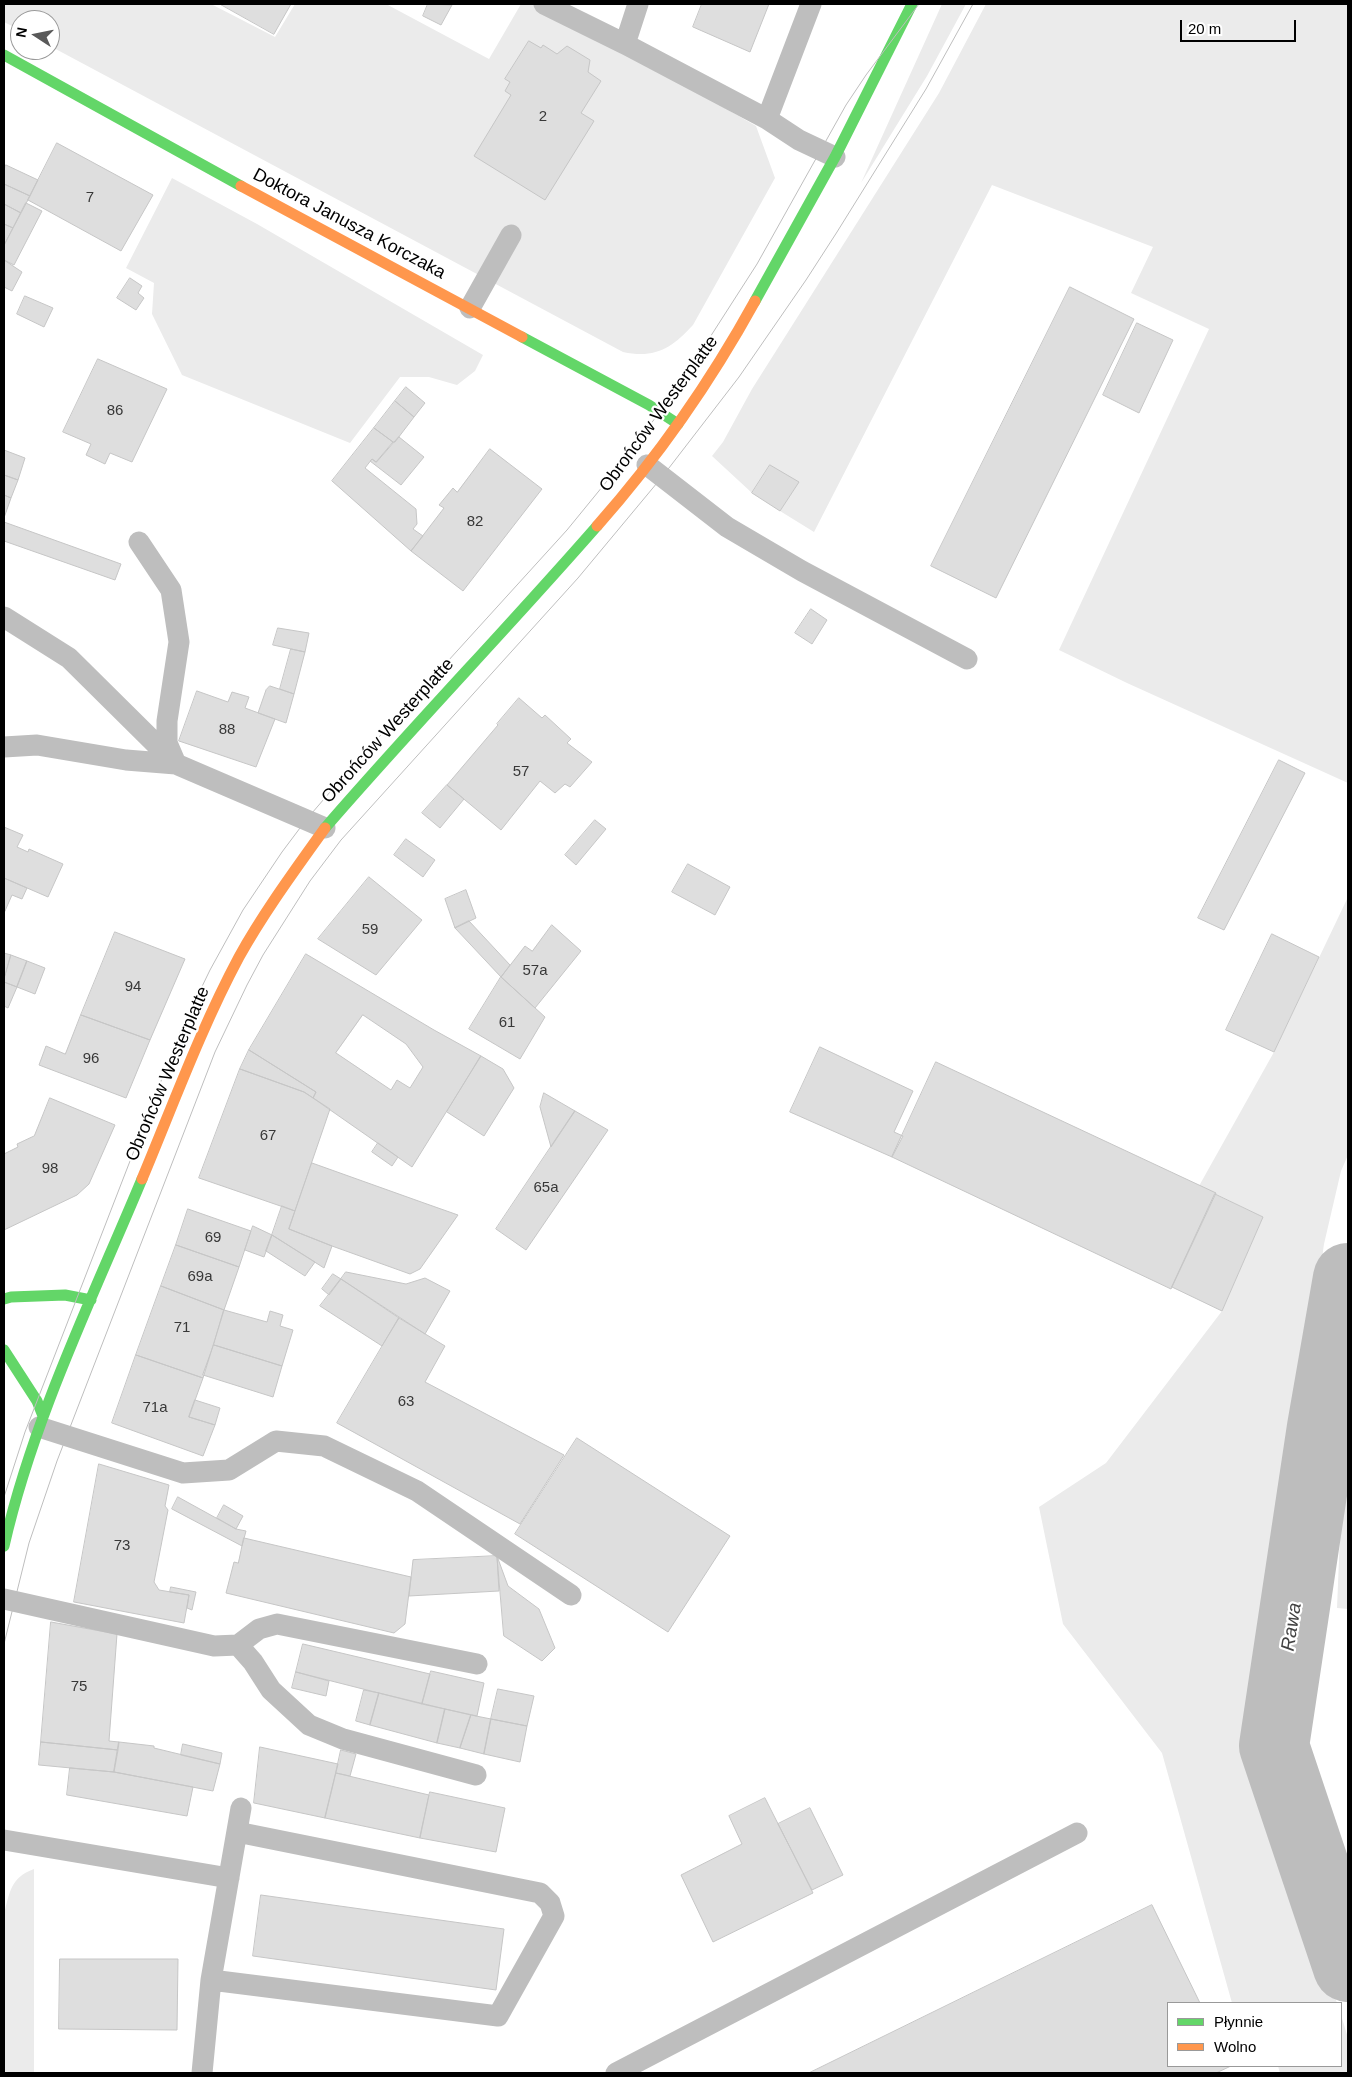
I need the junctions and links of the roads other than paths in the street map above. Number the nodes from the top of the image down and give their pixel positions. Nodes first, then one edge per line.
1 (544, 4) edge
2 (638, 4) edge
3 (811, 4) edge
4 (912, 4) edge
5 (625, 44) junction
6 (4, 56) edge
7 (767, 119) junction
8 (835, 157) junction
9 (511, 235) dead end
10 (470, 308) junction
11 (678, 424) junction
12 (648, 466) junction
13 (138, 542) dead end
14 (4, 617) edge
15 (967, 659) dead end
16 (4, 747) edge
17 (176, 764) junction
18 (325, 828) junction
19 (4, 1299) edge
20 (91, 1300) junction
21 (4, 1350) edge
22 (41, 1422) junction
23 (4, 1546) edge
24 (571, 1595) dead end
25 (4, 1599) edge
26 (238, 1645) junction
27 (477, 1664) dead end
28 (476, 1775) dead end
29 (241, 1808) dead end
30 (237, 1832) junction
31 (1077, 1833) dead end
32 (4, 1840) edge
33 (229, 1878) junction
34 (211, 1980) junction
35 (202, 2073) edge
36 (616, 2073) edge

1 - 5 lane
2 - 5 lane
3 - 7 lane
4 - 8 street, Obrońców Westerplatte
5 - 7 lane
6 - 10 street, Doktora Janusza Korczaka
7 - 8 lane
8 - 11 street, Obrońców Westerplatte
9 - 10 lane
10 - 11 street, Doktora Janusza Korczaka
11 - 12 street, Obrońców Westerplatte
12 - 15 lane
12 - 18 street, Obrońców Westerplatte
13 - 17 lane
14 - 17 lane
16 - 17 lane
17 - 18 lane
18 - 20 street, Obrońców Westerplatte
19 - 20 street
20 - 22 street, Obrońców Westerplatte
21 - 22 street
22 - 23 street, Obrońców Westerplatte
22 - 24 lane
25 - 26 lane
26 - 27 lane
26 - 28 lane
29 - 30 lane
30 - 33 lane
30 - 34 lane
31 - 36 lane
32 - 33 lane
33 - 34 lane
34 - 35 lane

